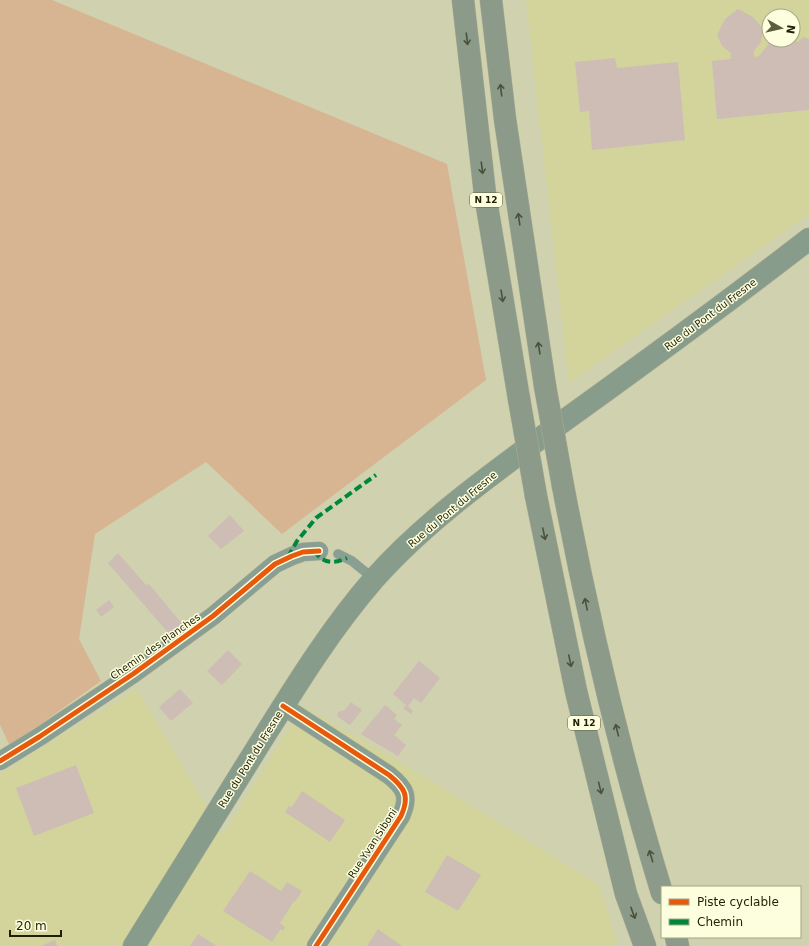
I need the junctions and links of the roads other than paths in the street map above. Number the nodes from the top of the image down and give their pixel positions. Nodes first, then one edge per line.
1 (463, 0) edge
2 (491, 0) edge
3 (809, 239) edge
4 (319, 551) dead end
5 (338, 554) dead end
6 (374, 579) junction
7 (283, 706) junction
8 (0, 761) edge
9 (661, 890) edge
10 (134, 946) edge
11 (316, 946) edge
12 (645, 946) edge

1 -> 12 highway, N 12, bridge
9 -> 2 highway, N 12, bridge
3 - 6 main road, Rue du Pont du Fresne
4 - 8 street, Chemin des Planches
5 - 6 lane
6 - 7 main road, Rue du Pont du Fresne
7 - 10 main road, Rue du Pont du Fresne
7 - 11 street, Rue Yvan Siboni

